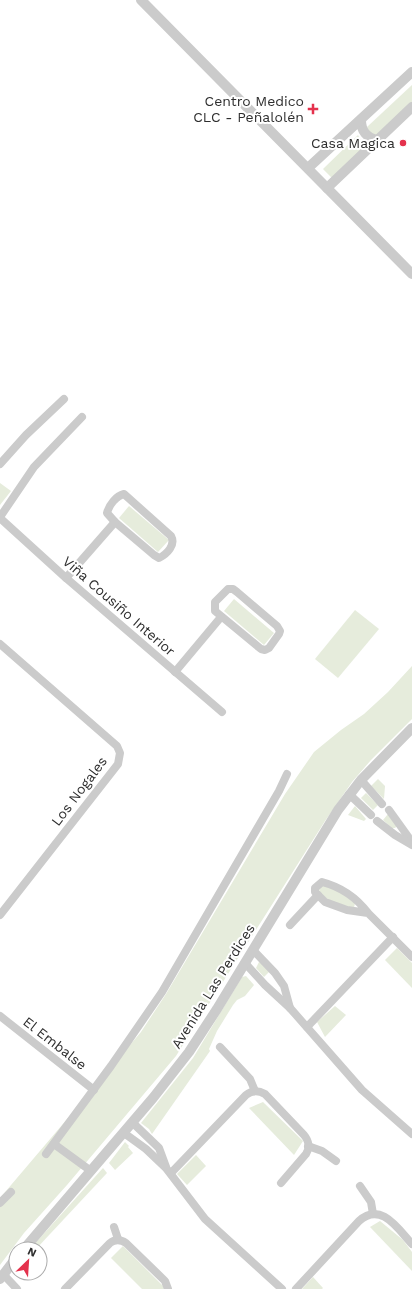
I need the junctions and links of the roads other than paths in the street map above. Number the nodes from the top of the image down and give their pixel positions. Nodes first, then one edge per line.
1 (141, 0) edge
2 (412, 72) edge
3 (412, 108) edge
4 (361, 120) junction
5 (377, 140) junction
6 (308, 168) junction
7 (327, 188) junction
8 (412, 274) edge
9 (64, 398) dead end
10 (82, 417) dead end
11 (0, 464) edge
12 (0, 518) edge
13 (115, 522) junction
14 (66, 578) junction
15 (221, 617) junction
16 (0, 644) edge
17 (175, 672) junction
18 (222, 712) dead end
19 (412, 728) edge
20 (287, 774) dead end
21 (361, 780) junction
22 (349, 794) junction
23 (382, 804) dead end
24 (388, 810) dead end
25 (371, 815) dead end
26 (377, 821) dead end
27 (412, 842) edge
28 (412, 845) edge
29 (318, 895) junction
30 (368, 913) junction
31 (0, 915) edge
32 (290, 925) dead end
33 (393, 937) junction
34 (253, 950) junction
35 (412, 957) edge
36 (245, 963) junction
37 (290, 1008) junction
38 (0, 1016) edge
39 (307, 1027) junction
40 (220, 1047) dead end
41 (94, 1090) junction
42 (255, 1091) junction
43 (133, 1123) junction
44 (124, 1133) junction
45 (412, 1134) edge
46 (54, 1144) junction
47 (308, 1146) junction
48 (46, 1154) dead end
49 (336, 1162) dead end
50 (91, 1171) junction
51 (168, 1171) junction
52 (280, 1183) dead end
53 (360, 1186) dead end
54 (11, 1192) dead end
55 (0, 1203) edge
56 (373, 1214) junction
57 (114, 1227) dead end
58 (118, 1239) junction
59 (31, 1241) edge
60 (412, 1244) edge
61 (2, 1276) edge
62 (17, 1289) edge
63 (65, 1289) edge
64 (168, 1289) edge
65 (282, 1289) edge
66 (296, 1289) edge

1 - 6 street
2 - 4 street
3 - 5 street
4 - 5 street
4 - 6 street
5 - 7 street
6 - 7 street
7 - 8 street
9 - 11 street
10 - 12 street
12 - 14 street, Viña Cousiño Interior
13 - 13 street
13 - 14 street
14 - 17 street, Viña Cousiño Interior
15 - 15 street
15 - 17 street
16 - 31 street, Los Nogales
17 - 18 street, Viña Cousiño Interior
19 - 21 street, Avenida Las Perdices
20 - 41 street
21 - 22 street, Avenida Las Perdices
21 - 23 street
22 - 25 street
22 - 34 street, Avenida Las Perdices
24 - 27 street
26 - 28 street
29 - 30 street
29 - 30 street
29 - 32 street
30 - 33 street
33 - 35 street
33 - 39 street
34 - 36 street, Avenida Las Perdices
34 - 37 street
36 - 37 street
36 - 43 street, Avenida Las Perdices
37 - 39 street
38 - 41 street, El Embalse
39 - 45 street
40 - 42 street
41 - 46 street
42 - 47 street
42 - 51 street
43 - 44 street, Avenida Las Perdices
43 - 51 street
44 - 50 street, Avenida Las Perdices
44 - 51 street
46 - 48 street
46 - 50 street
47 - 49 street
47 - 52 street
50 - 59 street, Avenida Las Perdices
51 - 65 street
53 - 56 street
54 - 55 street
56 - 60 street
56 - 66 street
57 - 58 street
58 - 63 street
58 - 64 street
61 - 62 street

